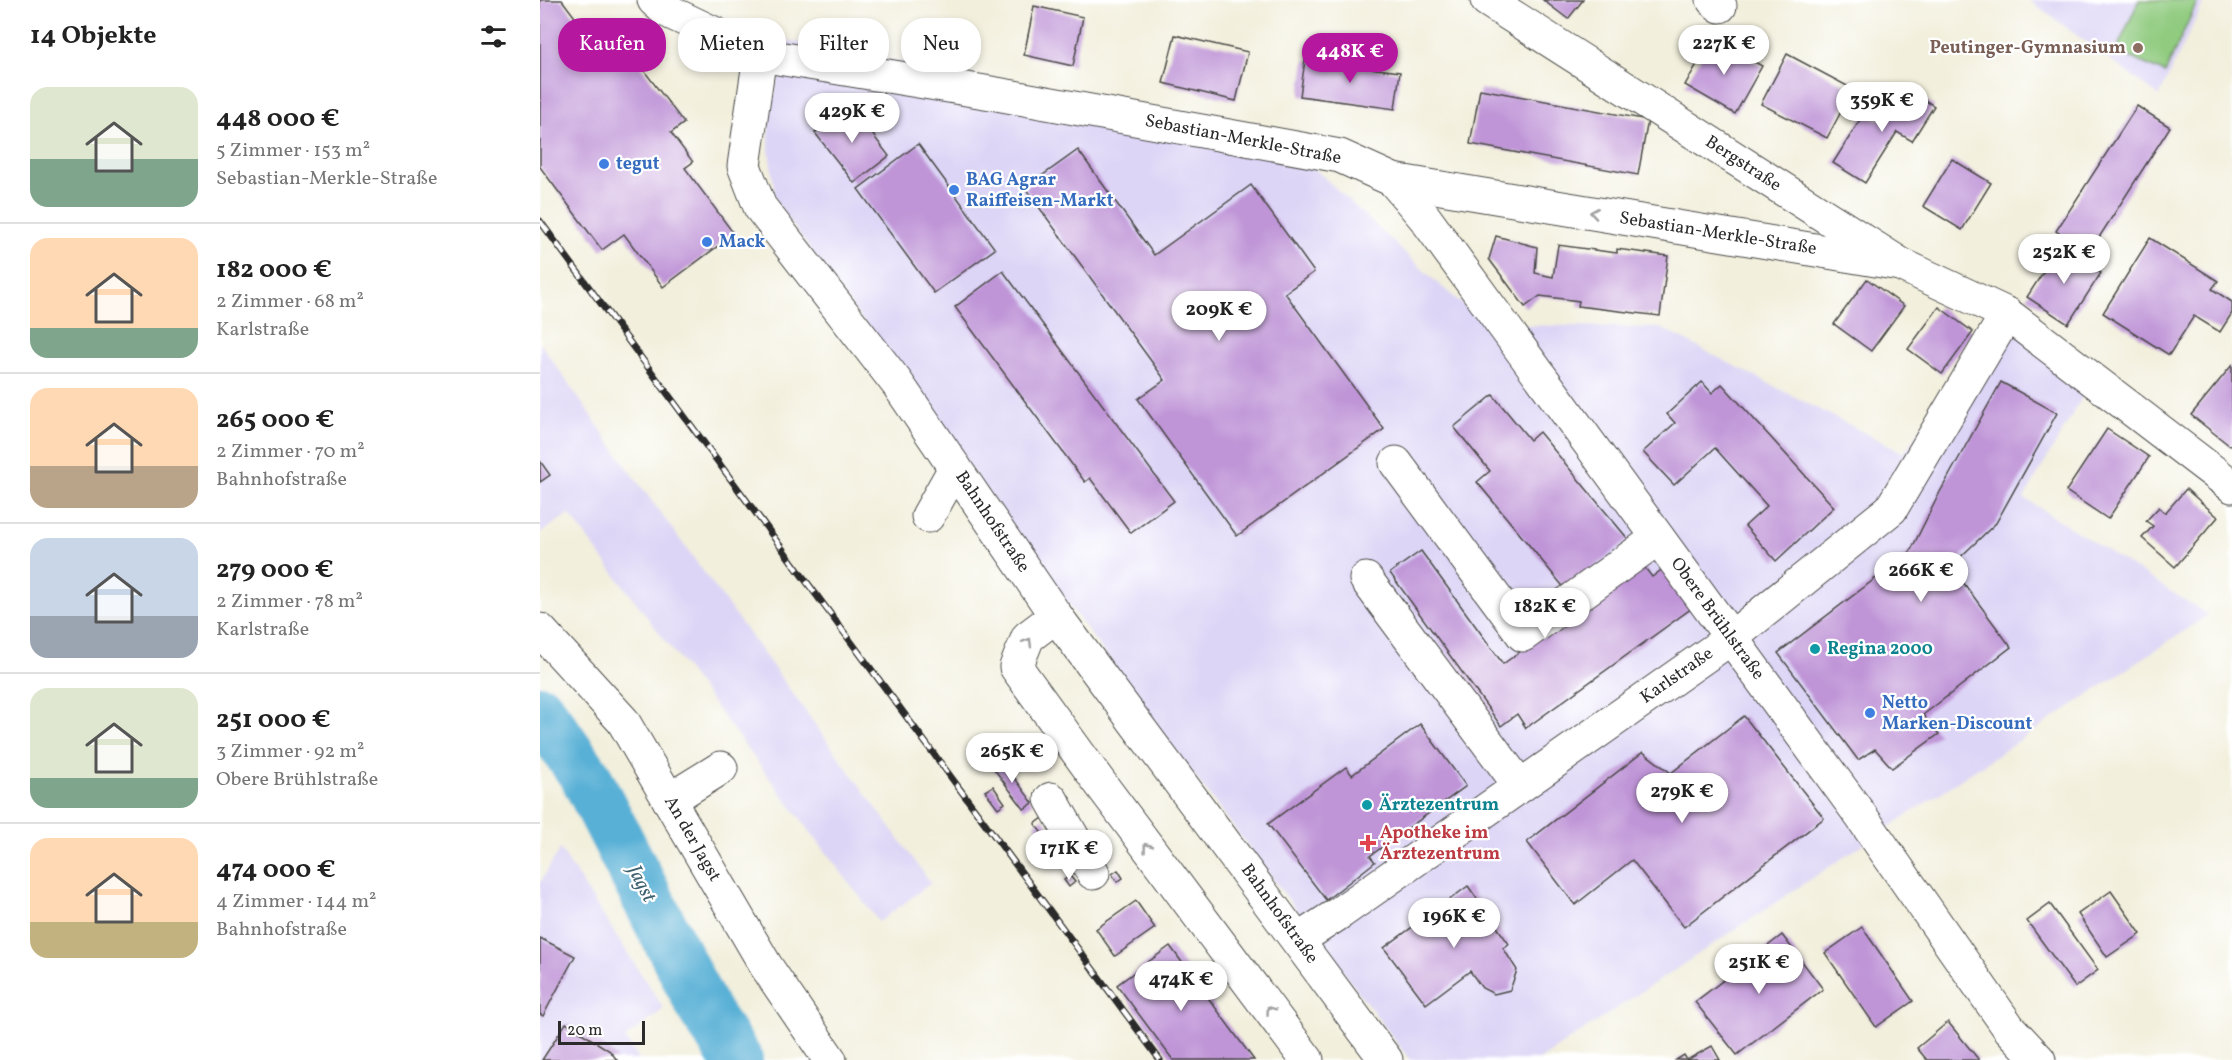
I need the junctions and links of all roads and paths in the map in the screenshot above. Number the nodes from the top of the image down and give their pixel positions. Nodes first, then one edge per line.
1 (654, 0) edge
2 (1487, 0) edge
3 (682, 18) edge
4 (786, 59) edge
5 (758, 72) edge
6 (1393, 180) junction
7 (1900, 264) junction
8 (2007, 314) junction
9 (1396, 463) dead end
10 (955, 468) junction
11 (2232, 486) edge
12 (928, 516) dead end
13 (1658, 538) junction
14 (1366, 579) dead end
15 (1056, 615) junction
16 (540, 630) edge
17 (1731, 638) junction
18 (721, 768) dead end
19 (1521, 786) junction
20 (1051, 799) dead end
21 (669, 800) junction
22 (1093, 873) dead end
23 (1298, 940) junction
24 (830, 1060) edge
25 (1306, 1060) edge
26 (1386, 1060) edge
27 (2039, 1060) edge

1 - 3 street
2 - 7 street, Bergstraße
4 - 6 street, Sebastian-Merkle-Straße
5 - 10 street, Bahnhofstraße
7 -> 6 street, Sebastian-Merkle-Straße
6 - 13 street, Obere Brühlstraße
7 - 8 street, Bergstraße
8 - 11 street
8 - 17 street, Karlstraße
9 - 13 street
10 - 12 street
10 - 15 street, Bahnhofstraße
13 - 17 street, Obere Brühlstraße
14 - 19 street
15 - 23 street, Bahnhofstraße
25 -> 15 street
16 - 21 street, An der Jagst
17 - 19 street, Karlstraße
17 - 27 street, Obere Brühlstraße
18 - 21 street
19 - 23 street, Karlstraße
20 - 22 street
21 - 24 street, An der Jagst
23 - 26 street, Bahnhofstraße

